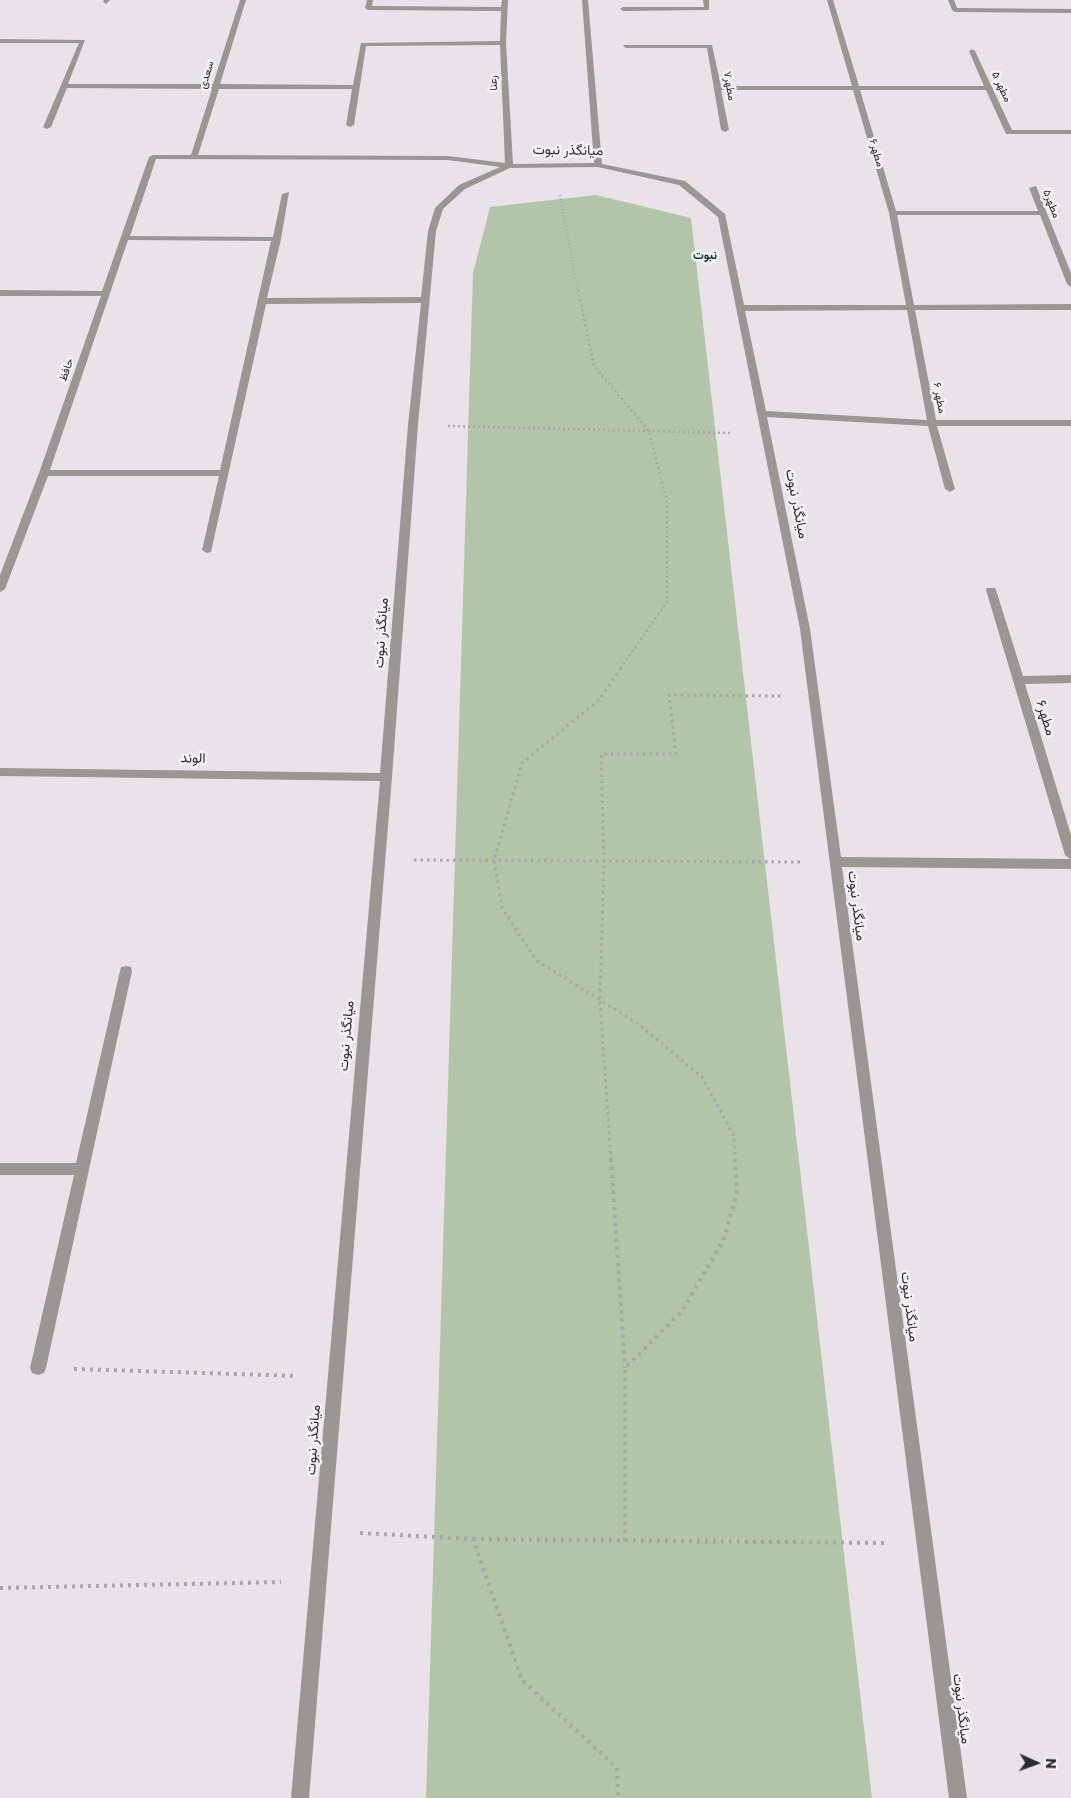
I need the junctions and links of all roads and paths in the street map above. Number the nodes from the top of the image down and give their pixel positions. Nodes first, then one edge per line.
1 (243, 0) edge
2 (370, 0) edge
3 (504, 0) edge
4 (585, 0) edge
5 (706, 0) edge
6 (830, 0) edge
7 (951, 0) edge
8 (504, 9) junction
9 (622, 9) dead end
10 (1071, 11) edge
11 (0, 41) edge
12 (503, 43) junction
13 (626, 46) dead end
14 (972, 51) dead end
15 (64, 86) junction
16 (216, 86) junction
17 (356, 88) junction
18 (719, 88) junction
19 (856, 88) junction
20 (989, 88) junction
21 (350, 125) dead end
22 (47, 127) dead end
23 (725, 130) dead end
24 (1071, 132) edge
25 (194, 156) junction
26 (555, 165) junction
27 (598, 165) junction
28 (509, 166) junction
29 (1033, 188) dead end
30 (286, 194) dead end
31 (893, 213) junction
32 (1042, 213) junction
33 (124, 238) junction
34 (276, 239) junction
35 (1071, 284) edge
36 (0, 293) edge
37 (105, 294) junction
38 (423, 300) junction
39 (262, 301) junction
40 (1071, 307) edge
41 (740, 308) junction
42 (912, 309) junction
43 (763, 414) junction
44 (1071, 422) edge
45 (932, 423) junction
46 (412, 425) junction
47 (649, 431) junction
48 (767, 433) junction
49 (44, 472) junction
50 (224, 473) junction
51 (950, 489) dead end
52 (207, 550) dead end
53 (0, 589) edge
54 (991, 590) dead end
55 (1071, 679) edge
56 (1018, 680) junction
57 (814, 697) junction
58 (0, 772) edge
59 (386, 777) junction
60 (1071, 855) edge
61 (377, 860) junction
62 (494, 860) junction
63 (604, 861) junction
64 (835, 862) junction
65 (1071, 864) edge
66 (126, 971) dead end
67 (600, 1000) junction
68 (0, 1169) edge
69 (82, 1169) junction
70 (38, 1368) joint
71 (625, 1368) junction
72 (334, 1377) junction
73 (322, 1531) junction
74 (473, 1539) junction
75 (626, 1541) junction
76 (925, 1544) junction
77 (317, 1581) junction
78 (0, 1588) edge
79 (300, 1798) edge
80 (618, 1798) edge
81 (958, 1798) edge

1 - 16 street, سعدی
2 - 8 street
3 - 8 street, رعنا
4 - 27 street
5 - 9 street
6 - 19 street, مطهر۶
7 - 10 street
8 - 12 street, رعنا
11 - 15 street
12 - 17 street
12 - 28 street, رعنا
13 - 18 street, مطهر۷
14 - 20 street, مطهر ۵
15 - 16 street
15 - 22 street
16 - 17 street
16 - 25 street, سعدی
17 - 21 street
18 - 19 street
18 - 23 street, مطهر۷
19 - 20 street
19 - 31 street, مطهر۶
20 - 24 street, مطهر ۵
25 - 28 street
25 - 33 street, حافظ
26 - 27 street, میانگذر نبوت
26 - 28 street, میانگذر نبوت
26 - 47 path
27 - 41 street, میانگذر نبوت
28 - 38 street, میانگذر نبوت
29 - 32 street, مطهر۵
30 - 34 street
31 - 32 street
31 - 42 street, مطهر۶
32 - 35 street, مطهر۵
33 - 34 street
33 - 37 street, حافظ
34 - 39 street
36 - 37 street
37 - 49 street, حافظ
38 - 39 street
38 - 46 street, میانگذر نبوت
39 - 50 street
40 - 42 street
41 - 42 street
41 - 43 street, میانگذر نبوت
42 - 45 street, مطهر ۶
43 - 45 street
43 - 48 street, میانگذر نبوت
44 - 45 street
45 - 51 street, مطهر ۶
46 - 47 path
46 - 59 street, میانگذر نبوت
47 - 48 path
47 - 62 path
48 - 57 street, میانگذر نبوت
49 - 50 street
49 - 53 street, حافظ
50 - 52 street
54 - 56 street, مطهر۶
55 - 56 street
56 - 60 street, مطهر۶
57 - 63 path
57 - 64 street, میانگذر نبوت
58 - 59 street, الوند
59 - 61 street, میانگذر نبوت
61 - 62 path
61 - 72 street, میانگذر نبوت
62 - 63 path
62 - 67 path
63 - 64 path
63 - 67 path
64 - 65 street
64 - 76 street, میانگذر نبوت
66 - 69 street
67 - 71 path
67 - 71 path
68 - 69 street
69 - 70 street
70 - 72 path
71 - 75 path
72 - 73 street, میانگذر نبوت
73 - 74 path
73 - 77 street, میانگذر نبوت
74 - 75 path
74 - 80 path
75 - 76 path
76 - 81 street, میانگذر نبوت
77 - 78 path
77 - 79 street, میانگذر نبوت

